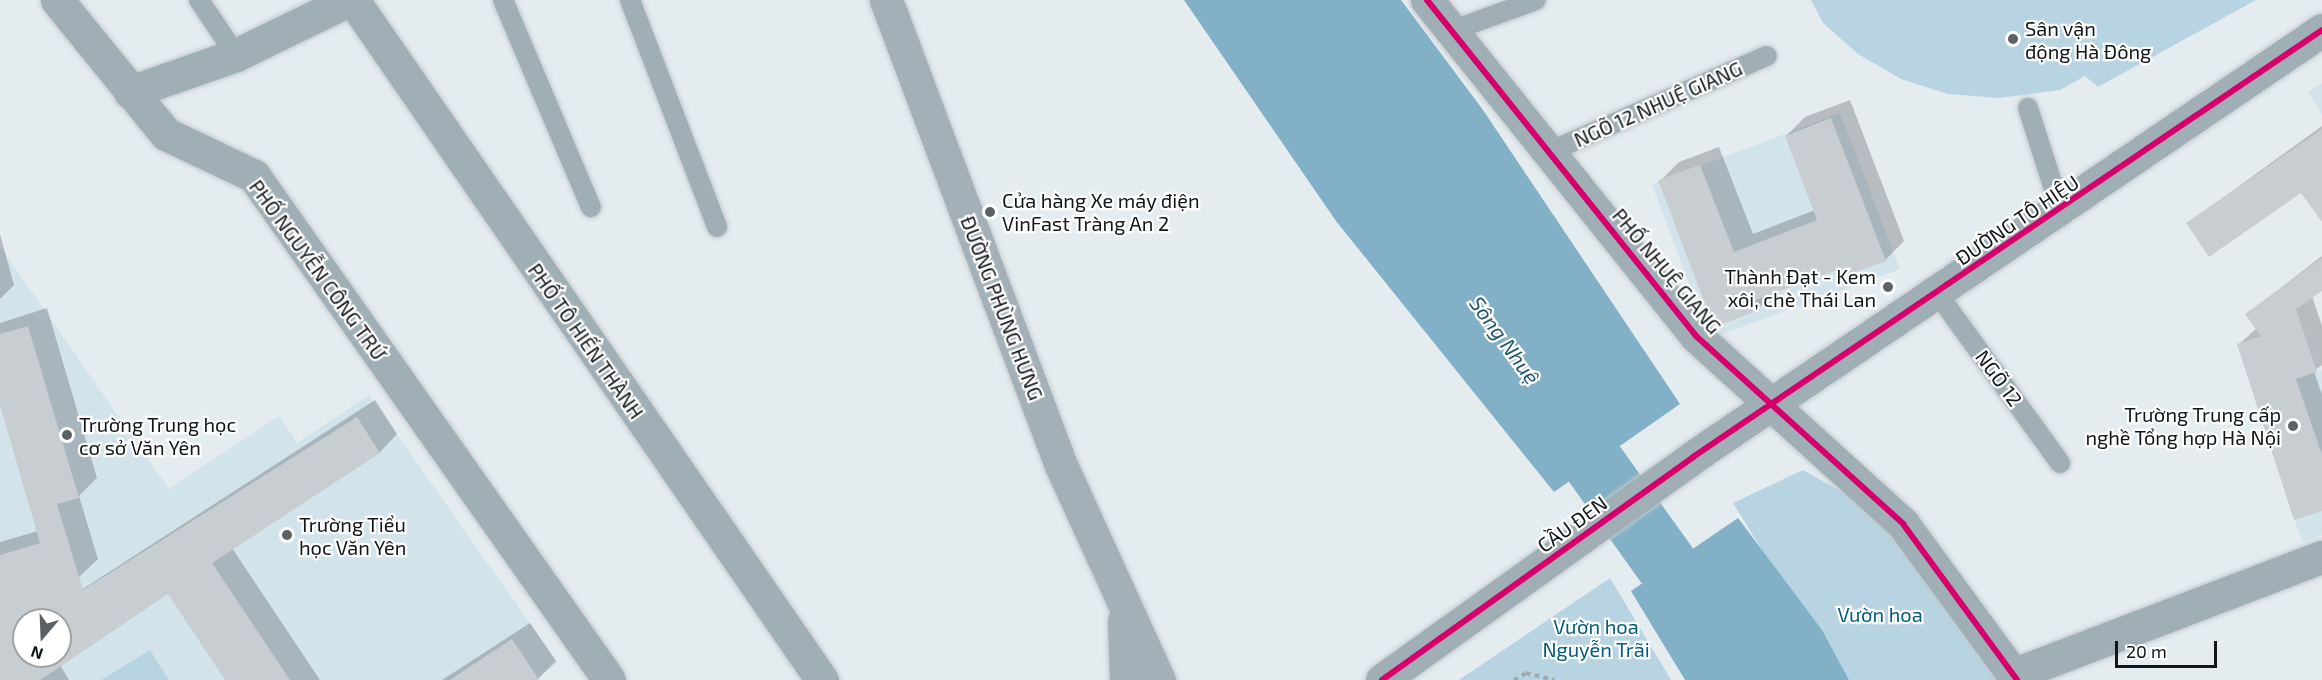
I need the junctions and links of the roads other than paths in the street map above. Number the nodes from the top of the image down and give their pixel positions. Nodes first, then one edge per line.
1 (57, 0) edge
2 (199, 0) edge
3 (351, 0) edge
4 (503, 0) edge
5 (630, 0) edge
6 (886, 0) edge
7 (1427, 0) edge
8 (1536, 0) edge
9 (306, 8) edge
10 (2322, 30) edge
11 (1452, 31) junction
12 (236, 55) junction
13 (1767, 57) dead end
14 (130, 92) junction
15 (2028, 108) dead end
16 (1549, 152) junction
17 (591, 207) dead end
18 (2061, 211) junction
19 (717, 227) dead end
20 (1937, 293) junction
21 (1777, 405) junction
22 (1729, 433) joint
23 (2060, 463) dead end
24 (2322, 556) edge
25 (1124, 613) junction
26 (2016, 677) edge
27 (609, 680) edge
28 (822, 680) edge
29 (1126, 680) edge
30 (1159, 680) edge
31 (1382, 680) edge

1 - 14 street, PHỐ NGUYỄN CÔNG TRỨ
2 - 12 lane
3 - 9 street
3 - 28 street, PHỐ TÔ HIẾN THÀNH
4 - 17 lane
5 - 19 lane
6 - 25 main road, ĐƯỜNG PHÙNG HƯNG
7 - 11 street, PHỐ NHUỆ GIANG
8 - 11 lane
9 - 12 street
10 - 18 street, ĐƯỜNG TÔ HIỆU
11 - 16 street, PHỐ NHUỆ GIANG
12 - 14 street
13 - 16 lane, NGÕ 12 NHUỆ GIANG
14 - 27 street, PHỐ NGUYỄN CÔNG TRỨ
15 - 18 lane
16 - 21 street, PHỐ NHUỆ GIANG
18 - 20 street, ĐƯỜNG TÔ HIỆU
20 - 21 street, ĐƯỜNG TÔ HIỆU
20 - 23 lane, NGÕ 12
21 - 22 street, ĐƯỜNG TÔ HIỆU
21 - 26 street, PHỐ NHUỆ GIANG
22 - 31 street, CẦU ĐEN
24 - 26 street
25 - 29 main road, ĐƯỜNG PHÙNG HƯNG
25 - 30 main road, ĐƯỜNG PHÙNG HƯNG

